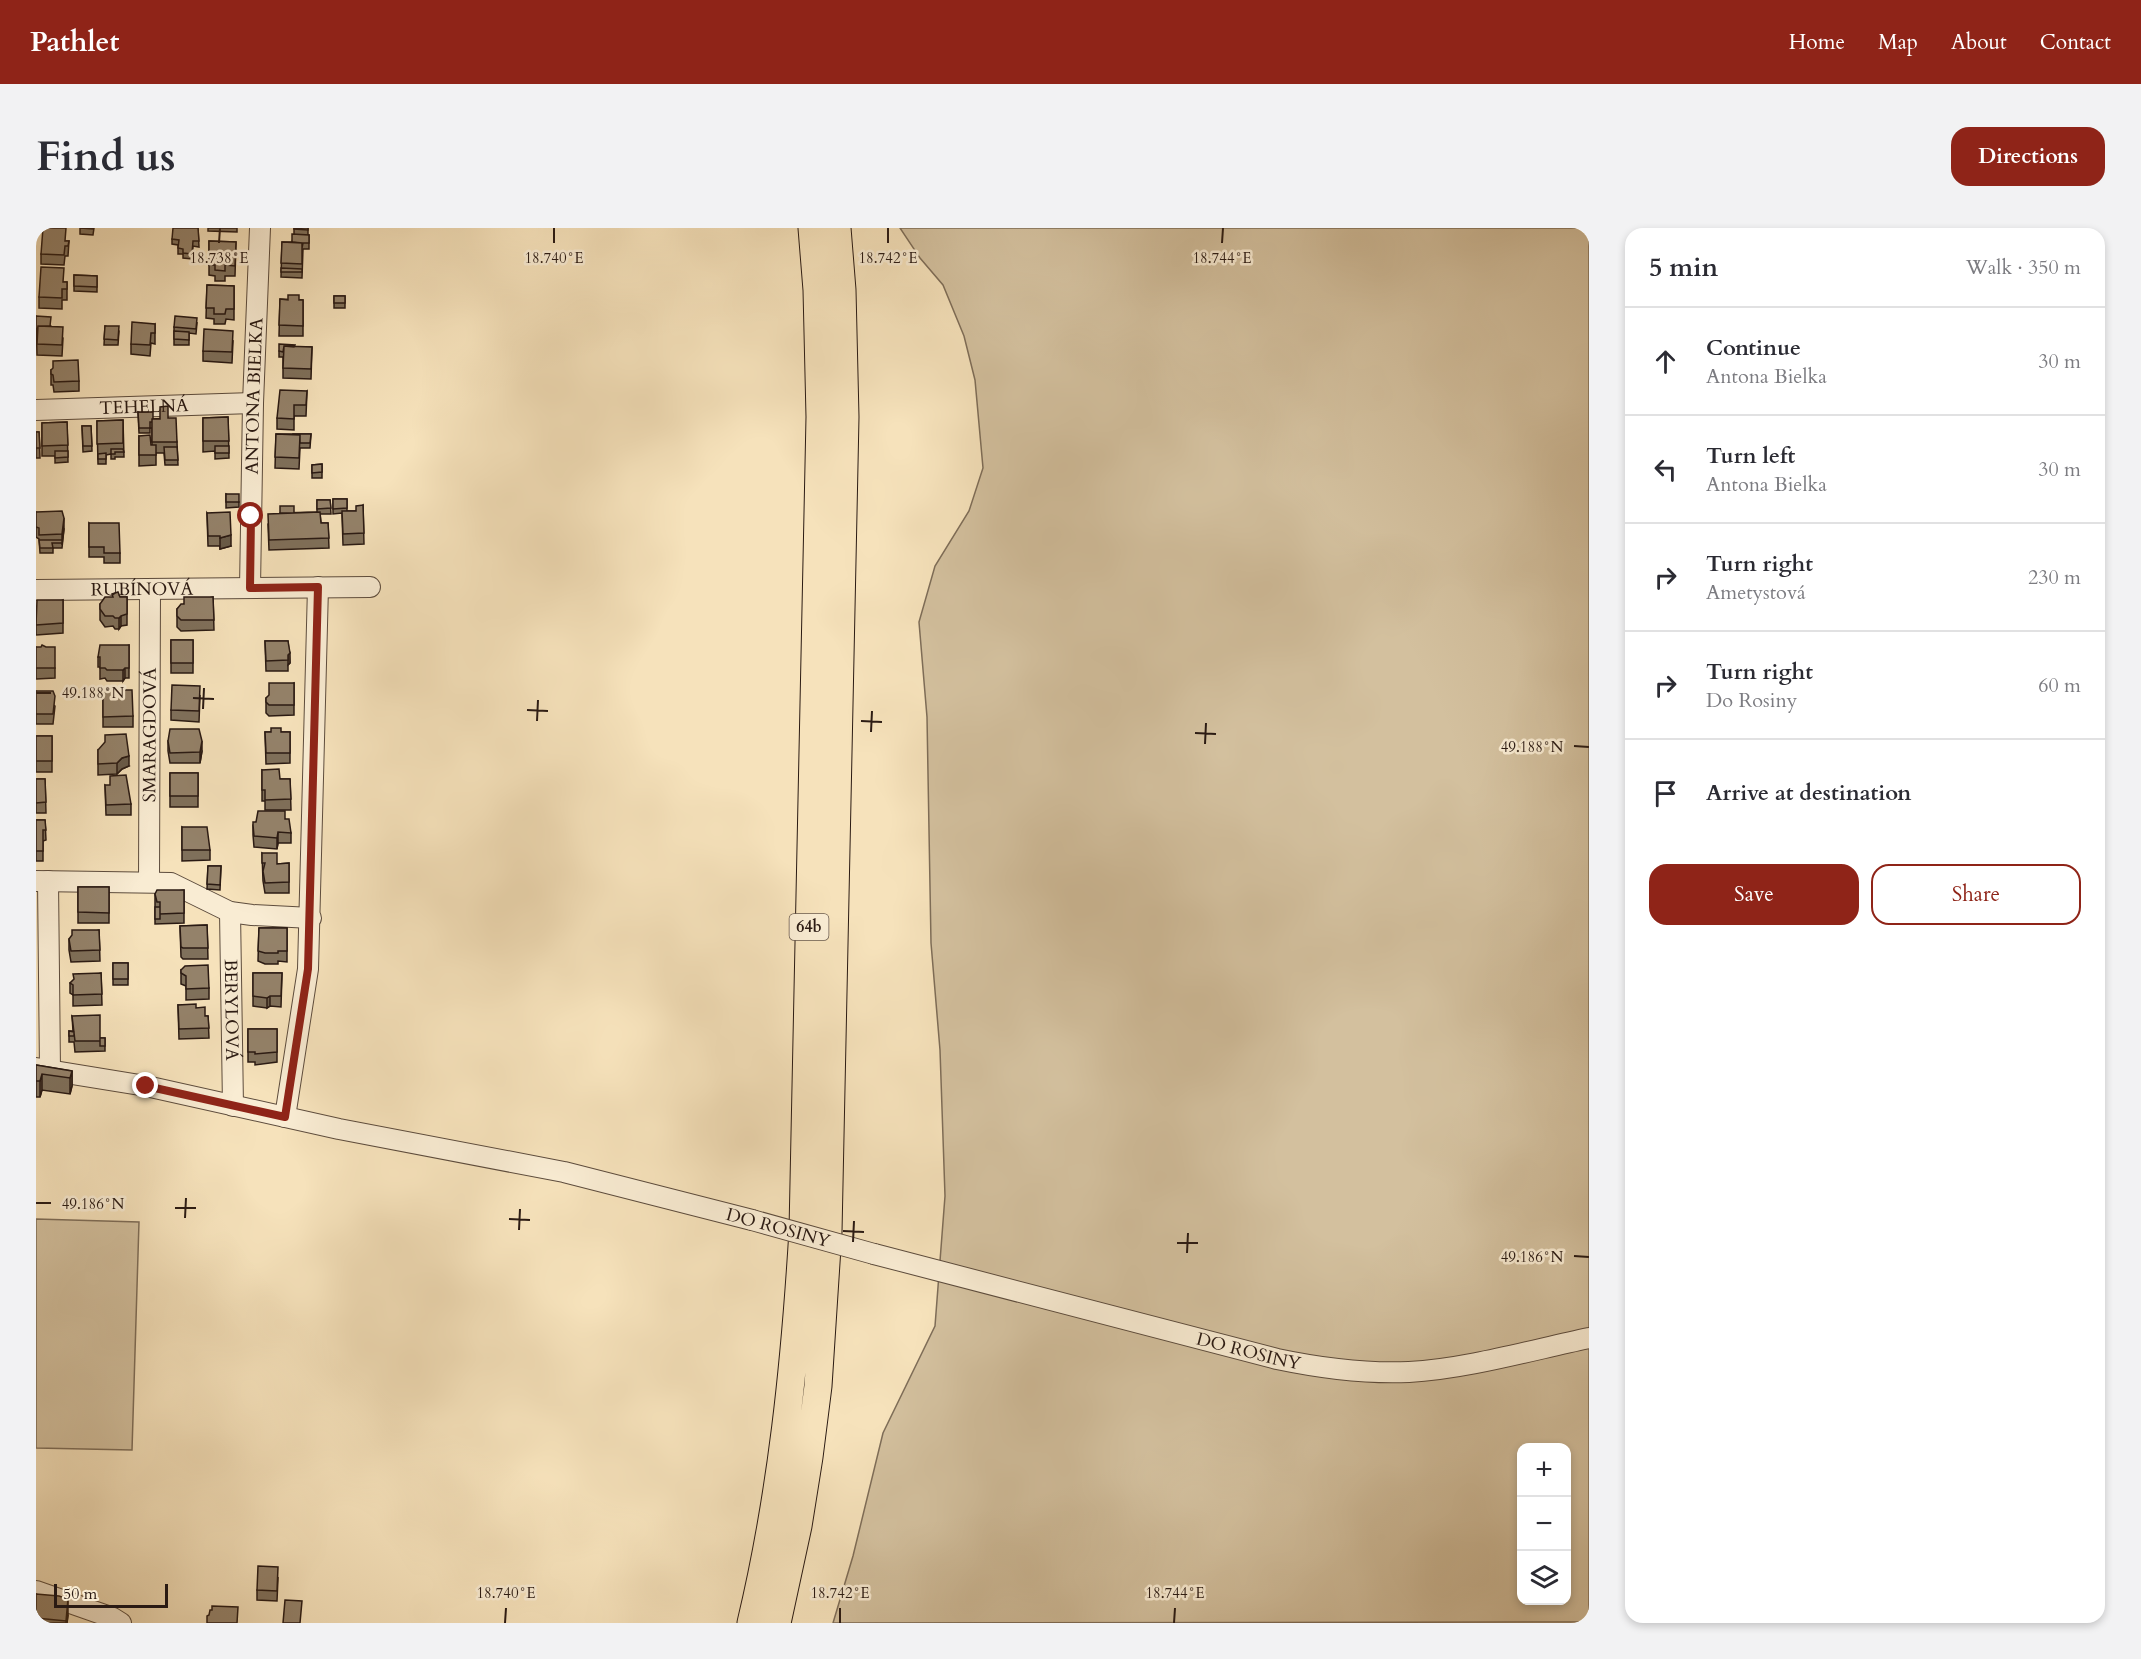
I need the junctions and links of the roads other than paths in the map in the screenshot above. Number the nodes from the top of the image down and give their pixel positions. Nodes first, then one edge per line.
1 (260, 228) edge
2 (812, 228) edge
3 (837, 228) edge
4 (253, 403) junction
5 (36, 410) edge
6 (318, 587) junction
7 (370, 587) dead end
8 (250, 588) junction
9 (150, 589) junction
10 (36, 590) edge
11 (42, 881) edge
12 (149, 881) junction
13 (230, 912) junction
14 (311, 918) junction
15 (43, 1069) edge
16 (233, 1106) junction
17 (285, 1117) junction
18 (1589, 1338) edge
19 (36, 1591) edge
20 (115, 1621) edge
21 (751, 1623) edge
22 (777, 1623) edge

1 - 4 street, ANTONA BIELKA
2 - 21 highway, 64b
3 - 22 highway, 64b
4 - 5 street, TEHELNÁ
4 - 8 street, ANTONA BIELKA
6 - 7 street
6 - 8 street
6 - 14 street
8 - 9 street, RUBÍNOVÁ
9 - 10 street, RUBÍNOVÁ
9 - 12 street, SMARAGDOVÁ
11 - 12 street
11 - 15 street
12 - 13 street
13 - 14 street
13 - 16 street, BERYLOVÁ
14 - 17 street
15 - 16 street, DO ROSINY
16 - 17 street, DO ROSINY
17 - 18 street, DO ROSINY, bridge
19 - 20 street

